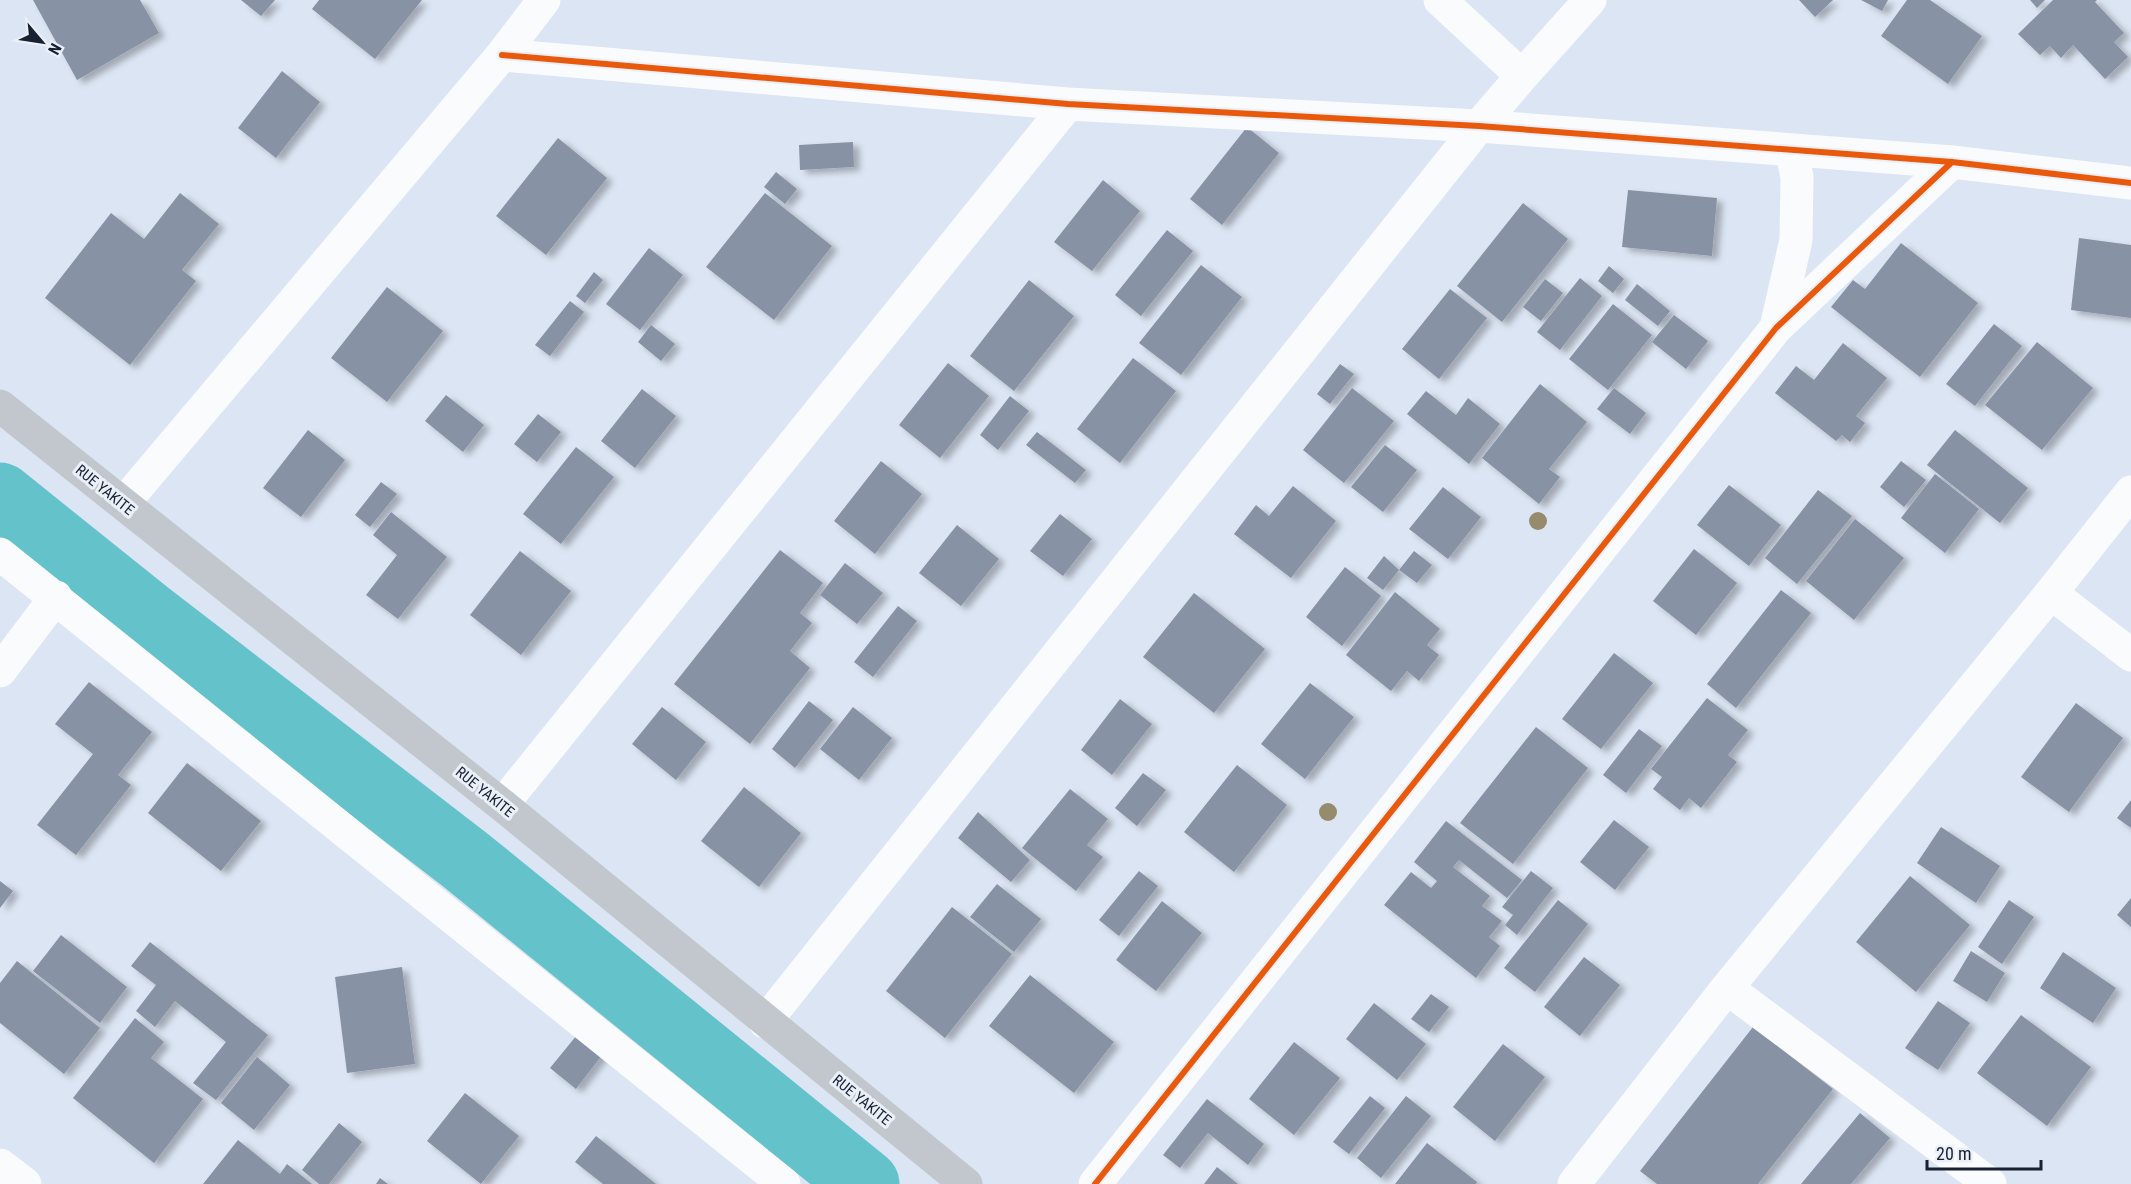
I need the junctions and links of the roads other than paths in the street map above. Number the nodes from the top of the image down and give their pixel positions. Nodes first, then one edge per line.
1 (544, 0) edge
2 (1440, 0) edge
3 (1590, 0) edge
4 (502, 55) junction
5 (1522, 76) junction
6 (1068, 104) junction
7 (1479, 126) junction
8 (1791, 150) junction
9 (1952, 162) junction
10 (2131, 183) edge
11 (1776, 328) junction
12 (0, 406) edge
13 (2131, 492) edge
14 (123, 504) junction
15 (0, 555) edge
16 (2051, 593) junction
17 (56, 597) junction
18 (2131, 655) edge
19 (0, 671) edge
20 (502, 806) junction
21 (1727, 988) junction
22 (765, 1022) junction
23 (0, 1165) edge
24 (25, 1184) edge
25 (784, 1184) edge
26 (966, 1184) edge
27 (1095, 1184) edge
28 (1574, 1184) edge
29 (1989, 1184) edge

1 - 4 street
2 - 5 street
3 - 5 street
4 - 6 street
4 - 14 street
5 - 7 street
6 - 7 street
6 - 20 street
7 - 8 street
7 - 22 street
8 - 9 street
8 - 11 street
9 - 10 street
9 - 11 street
11 - 27 street
12 - 14 main road, RUE YAKITE
13 - 16 street
14 - 20 main road, RUE YAKITE
15 - 17 street
16 - 18 street
16 - 21 street
17 - 19 street
17 - 25 street
20 - 22 main road, RUE YAKITE
21 - 28 street
21 - 29 street
22 - 26 main road, RUE YAKITE
23 - 24 street

